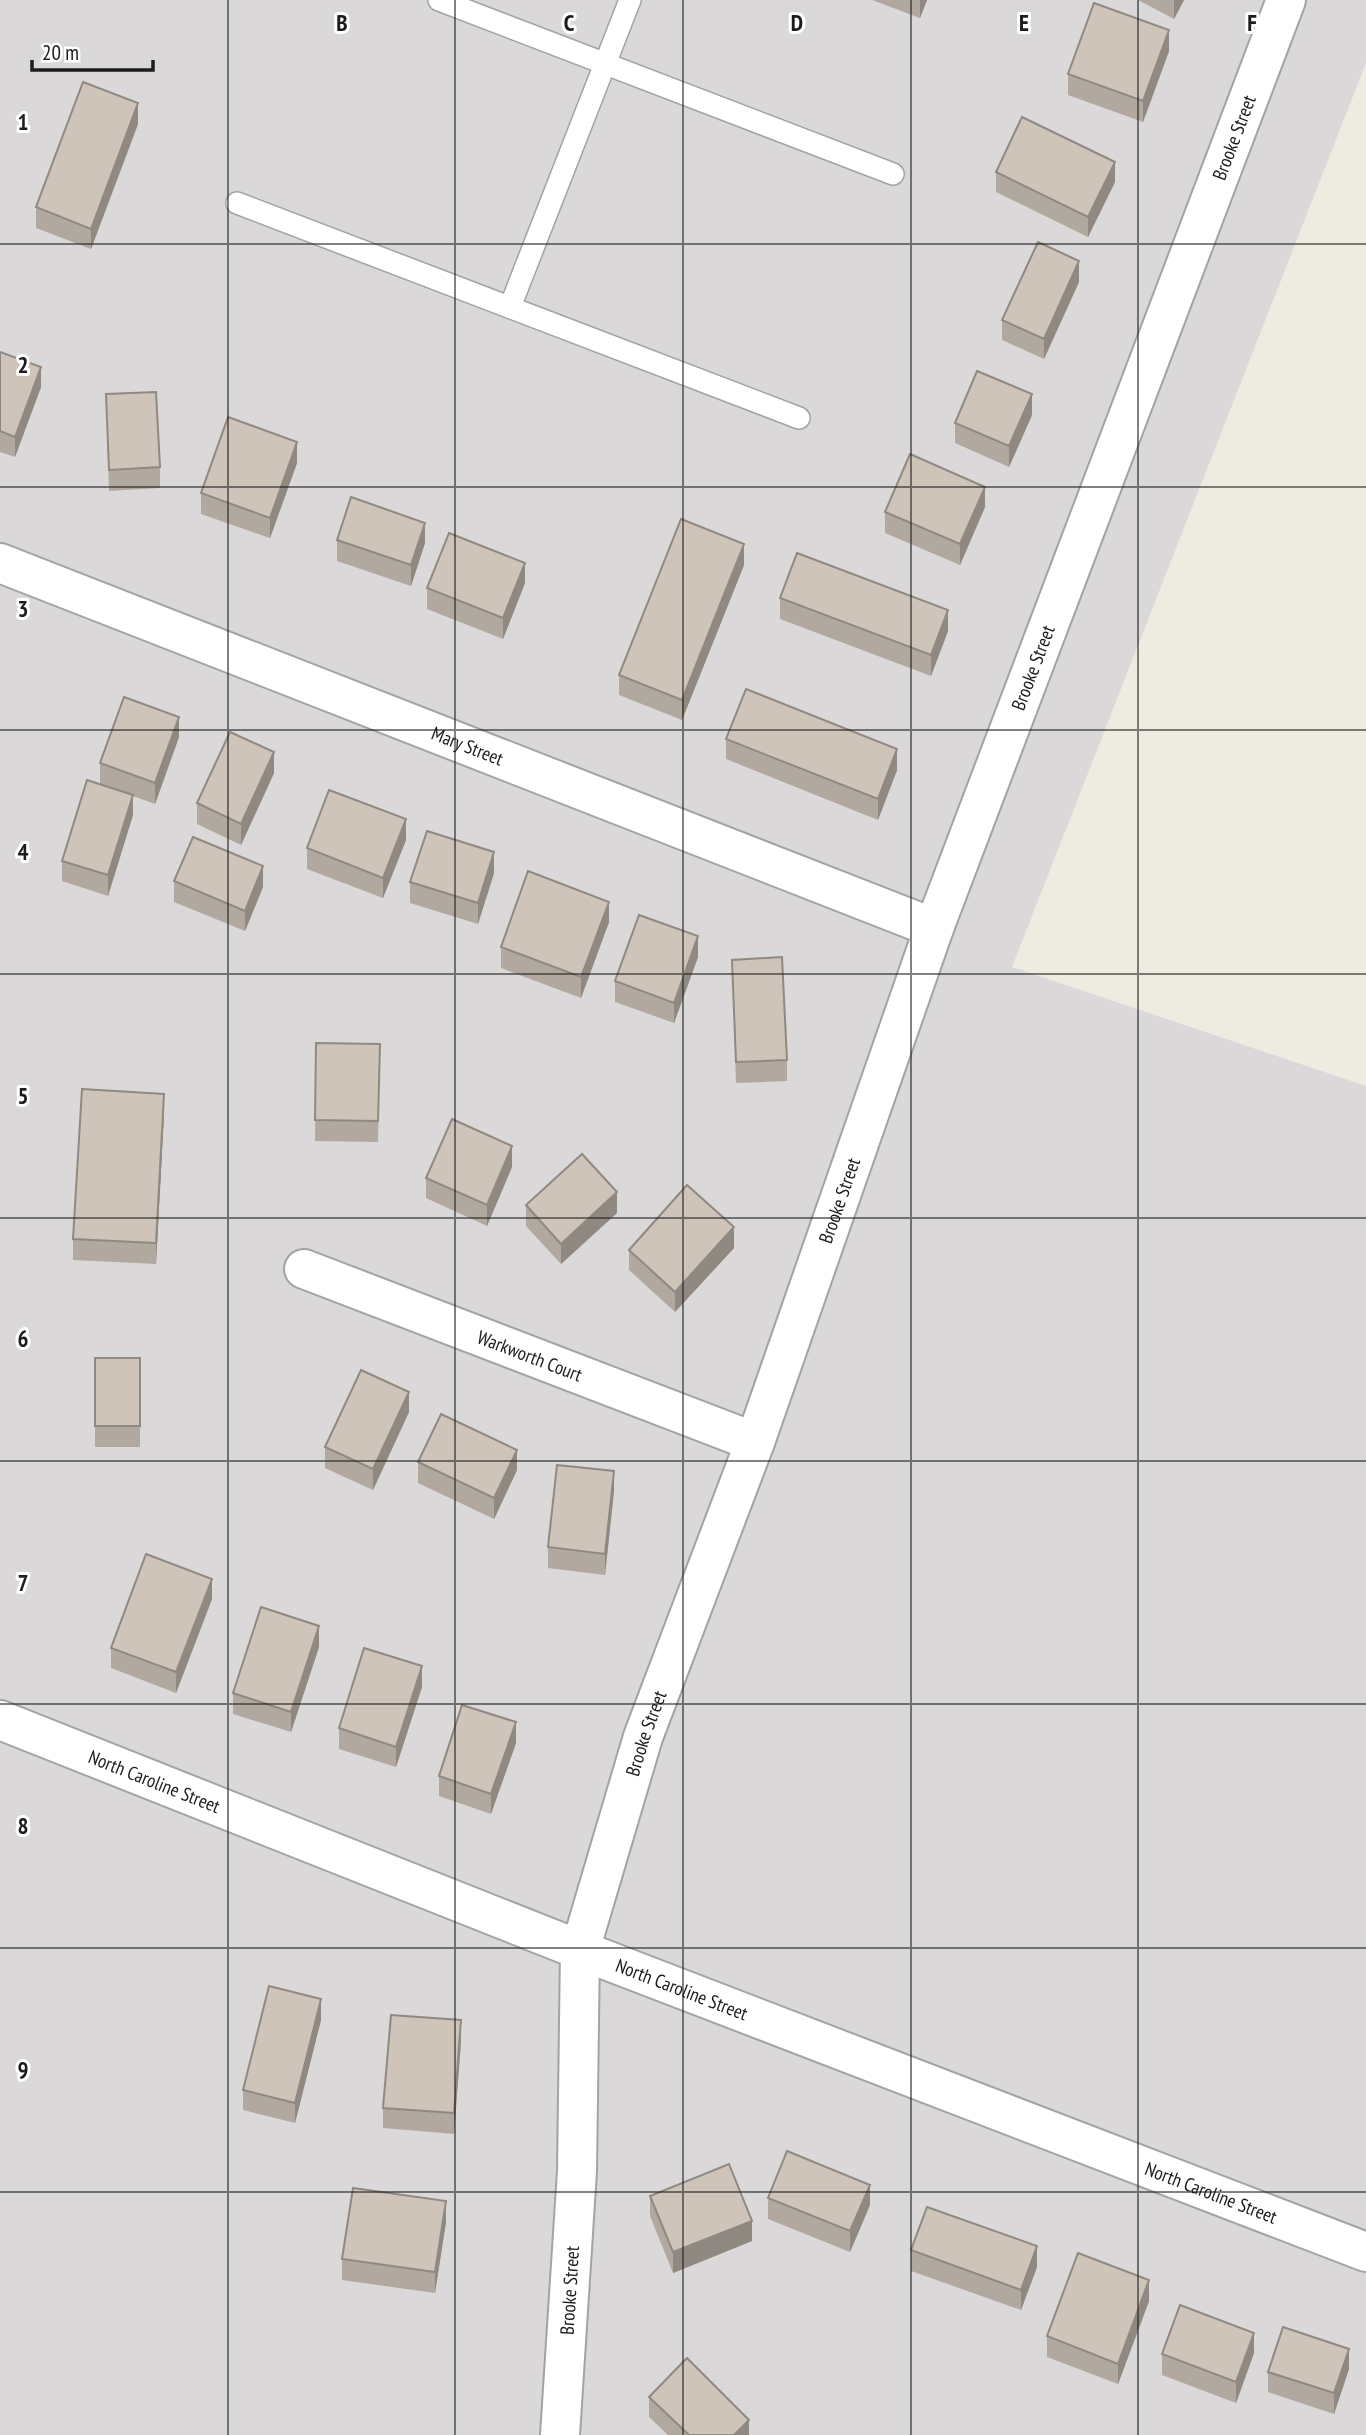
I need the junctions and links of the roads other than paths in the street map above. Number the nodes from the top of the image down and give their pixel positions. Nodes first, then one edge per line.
1 (439, 0) edge
2 (630, 0) edge
3 (1286, 0) edge
4 (606, 64) junction
5 (893, 174) dead end
6 (237, 203) dead end
7 (510, 307) junction
8 (799, 418) dead end
9 (0, 564) edge
10 (934, 928) junction
11 (304, 1269) dead end
12 (755, 1442) junction
13 (0, 1720) edge
14 (580, 1950) junction
15 (1366, 2252) edge
16 (560, 2435) edge

1 - 4 lane
2 - 4 lane
3 - 10 street, Brooke Street
4 - 5 lane
4 - 7 lane
6 - 7 lane
7 - 8 lane
9 - 10 street, Mary Street
10 - 12 street, Brooke Street
11 - 12 street, Warkworth Court
12 - 14 street, Brooke Street
13 - 14 street, North Caroline Street
14 - 15 street, North Caroline Street
14 - 16 street, Brooke Street

